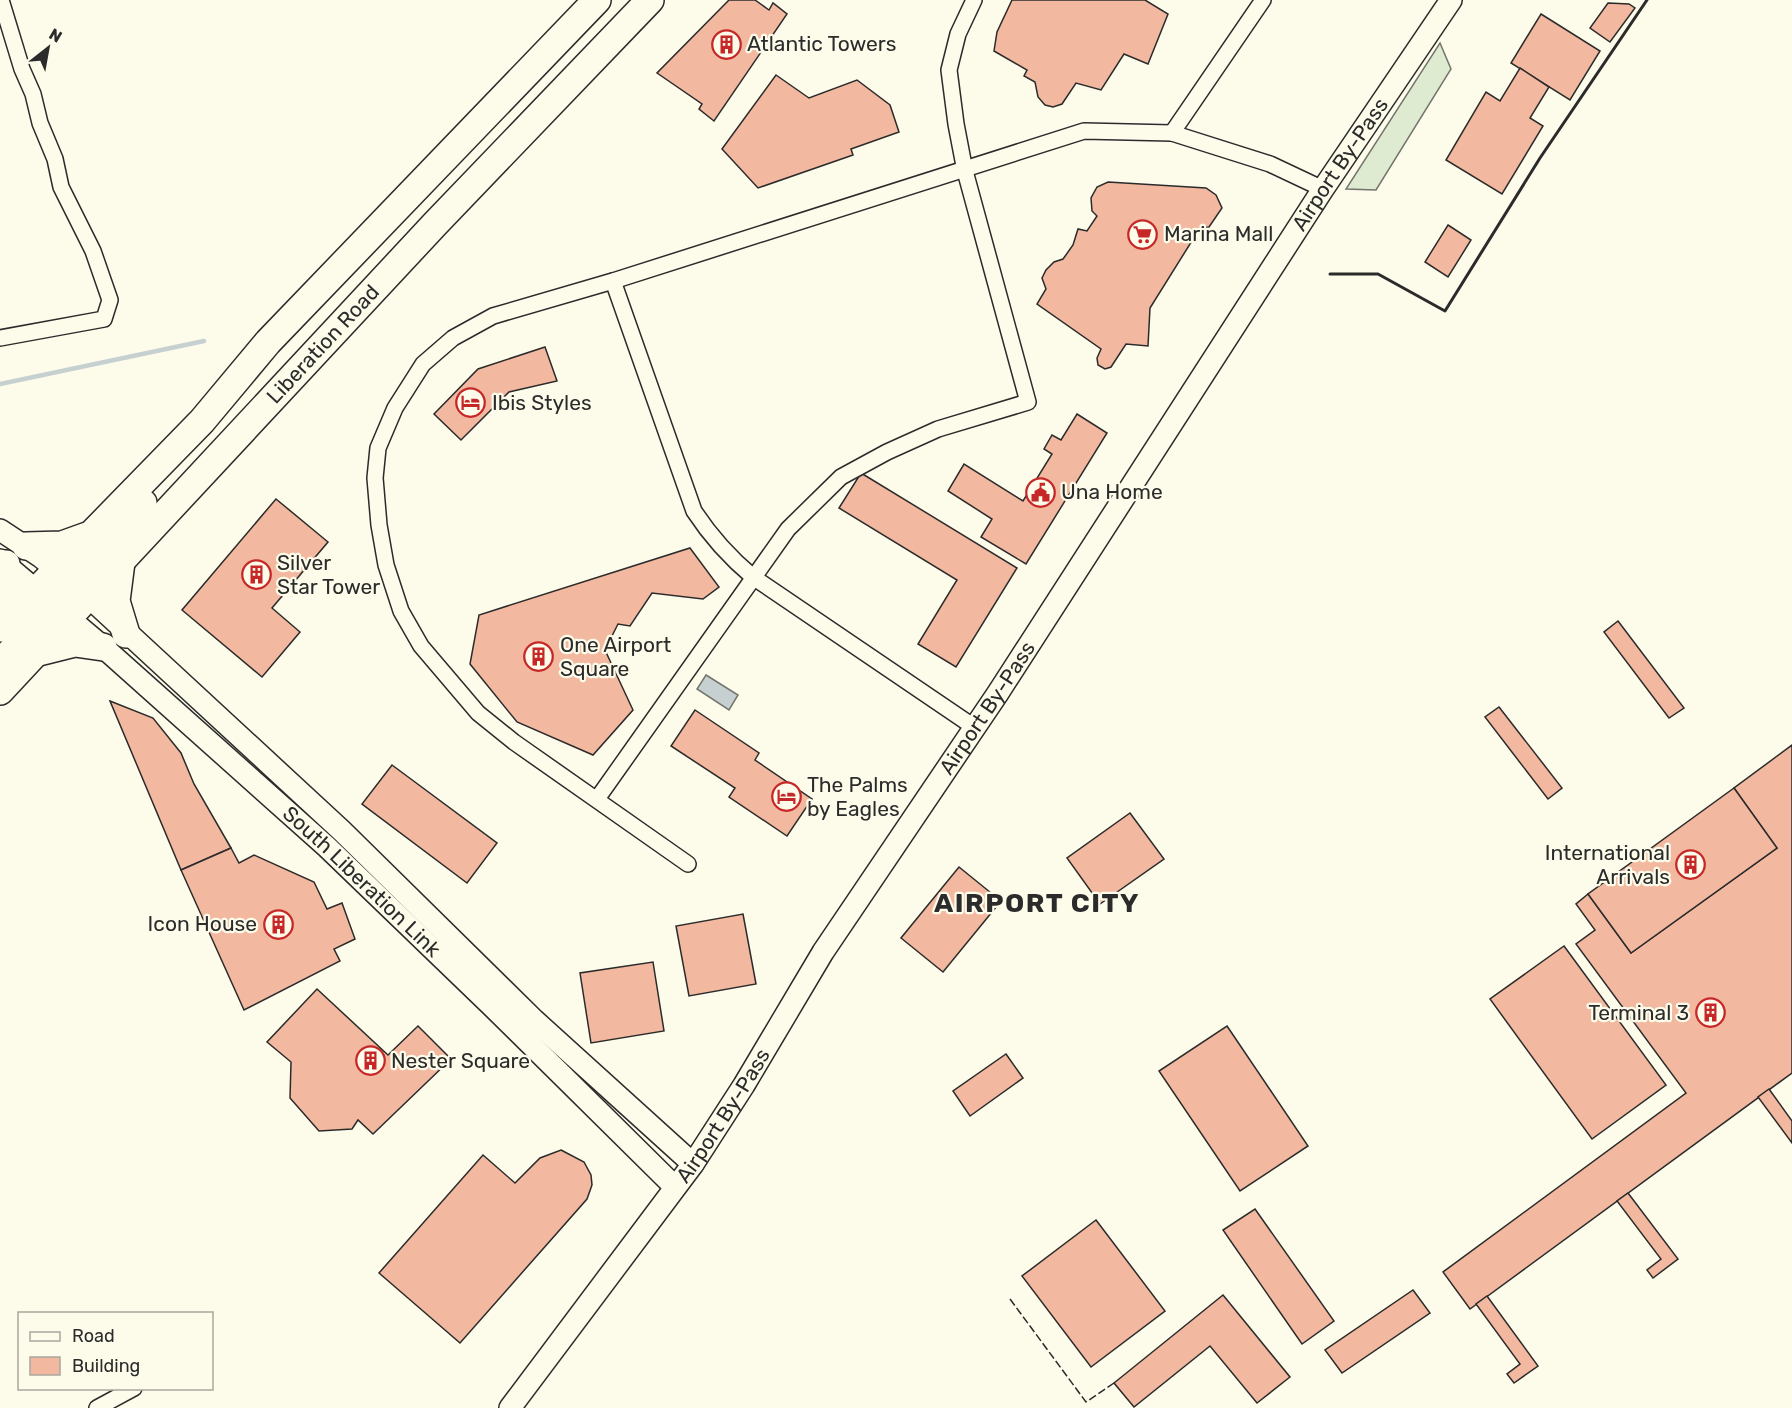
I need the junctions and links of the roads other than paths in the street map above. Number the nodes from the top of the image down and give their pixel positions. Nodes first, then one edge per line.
1 (1, 0) edge
2 (597, 0) edge
3 (650, 0) edge
4 (975, 0) edge
5 (1263, 0) edge
6 (1451, 0) edge
7 (1172, 132) junction
8 (965, 171) junction
9 (1323, 189) junction
10 (613, 281) junction
11 (0, 338) edge
12 (202, 421) junction
13 (0, 530) edge
14 (91, 534) junction
15 (11, 557) edge
16 (121, 562) junction
17 (753, 577) junction
18 (73, 584) junction
19 (42, 594) junction
20 (69, 617) junction
21 (1, 627) edge
22 (114, 640) junction
23 (39, 652) junction
24 (0, 663) edge
25 (0, 692) edge
26 (975, 727) junction
27 (597, 799) junction
28 (688, 864) dead end
29 (693, 1164) junction
30 (675, 1188) junction
31 (132, 1390) edge
32 (97, 1408) edge
33 (510, 1408) edge

1 - 11 street
2 - 12 highway, Liberation Road
3 - 16 highway, Liberation Road
4 - 8 street
5 - 7 street
6 - 9 street, Airport By-Pass
7 - 8 street
7 - 9 street
8 - 10 street
8 - 17 street
9 - 26 street, Airport By-Pass
10 - 17 street
10 - 27 street
12 - 14 highway, Liberation Road
12 - 18 highway
13 - 15 street
14 - 15 highway
14 - 18 highway, Liberation Road
15 - 18 street, South Liberation Link
15 - 19 street, South Liberation Link
15 - 21 highway
16 - 18 highway, Liberation Road
16 - 22 highway
17 - 26 street
17 - 27 street
18 - 19 highway, Liberation Road
18 - 20 highway, Liberation Road
18 - 22 street, South Liberation Link
19 - 20 street, South Liberation Link
19 - 21 highway, Liberation Road
19 - 24 highway
20 - 22 street, South Liberation Link
20 - 23 highway, Liberation Road
22 - 23 highway
22 - 29 street, South Liberation Link
22 - 30 street, South Liberation Link
23 - 25 highway, Liberation Road
26 - 29 street, Airport By-Pass
27 - 28 street
29 - 30 street, Airport By-Pass
30 - 33 street, Airport By-Pass
31 - 32 street

